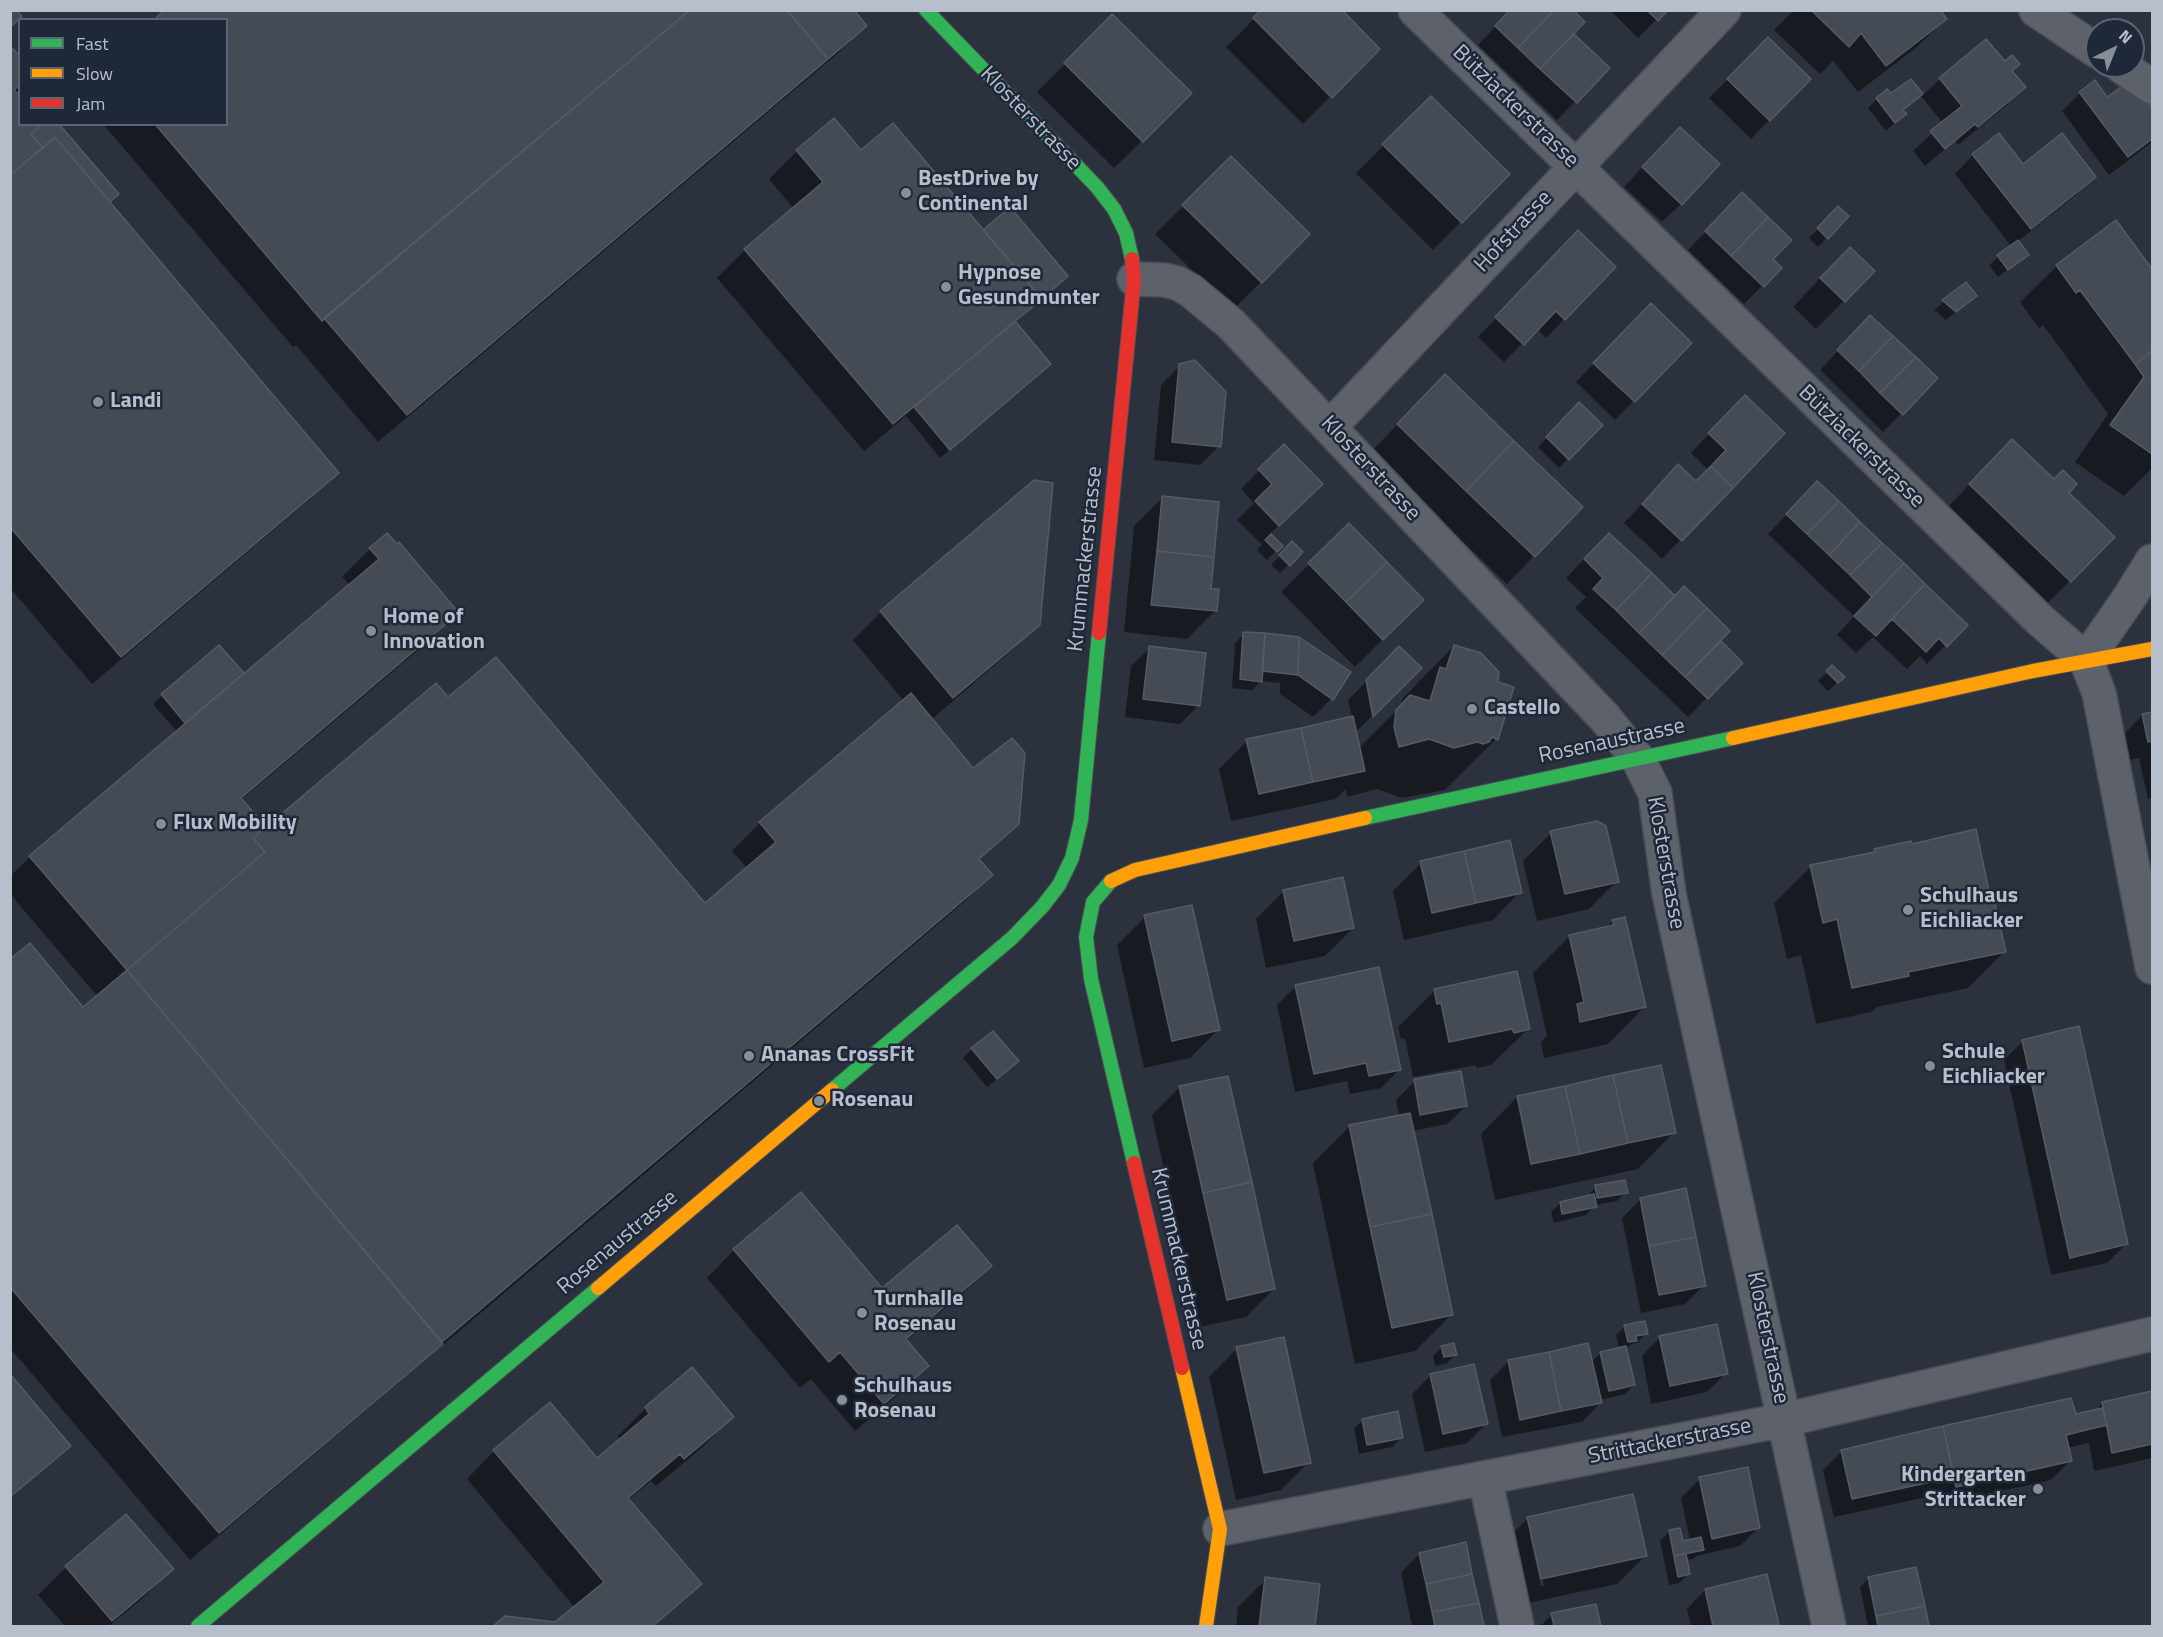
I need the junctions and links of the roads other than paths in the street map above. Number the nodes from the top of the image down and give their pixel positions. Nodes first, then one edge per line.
1 (926, 10) edge
2 (1415, 10) edge
3 (1724, 10) edge
4 (2036, 10) edge
5 (2085, 43) edge
6 (2139, 78) edge
7 (2152, 87) edge
8 (1576, 166) junction
9 (1126, 234) joint
10 (1134, 279) junction
11 (1330, 427) junction
12 (2152, 561) edge
13 (2152, 649) edge
14 (2086, 660) junction
15 (1638, 759) junction
16 (1059, 885) joint
17 (1093, 902) joint
18 (2152, 967) edge
19 (2152, 1334) edge
20 (1784, 1420) junction
21 (1485, 1478) junction
22 (1220, 1529) junction
23 (198, 1626) edge
24 (1206, 1626) edge
25 (1517, 1626) edge
26 (1829, 1626) edge

1 - 9 street, Klosterstrasse
2 - 8 street, Bütziackerstrasse
3 - 8 street, Hofstrasse
4 - 5 street
6 - 7 street
8 - 11 street, Hofstrasse
8 - 14 street, Bütziackerstrasse
9 - 10 street, Krummackerstrasse
10 - 11 street, Klosterstrasse
10 - 16 street, Krummackerstrasse
11 - 15 street, Klosterstrasse
12 - 14 street
13 - 14 street, Rosenaustrasse
14 - 15 street, Rosenaustrasse
14 - 18 street, Bütziackerstrasse
15 - 17 street, Rosenaustrasse
15 - 20 street, Klosterstrasse
16 - 23 street, Rosenaustrasse
17 - 22 street, Krummackerstrasse
19 - 20 street, Strittackerstrasse
20 - 21 street, Strittackerstrasse
20 - 26 street, Klosterstrasse
21 - 22 street, Strittackerstrasse
21 - 25 street
22 - 24 street, Krummackerstrasse

